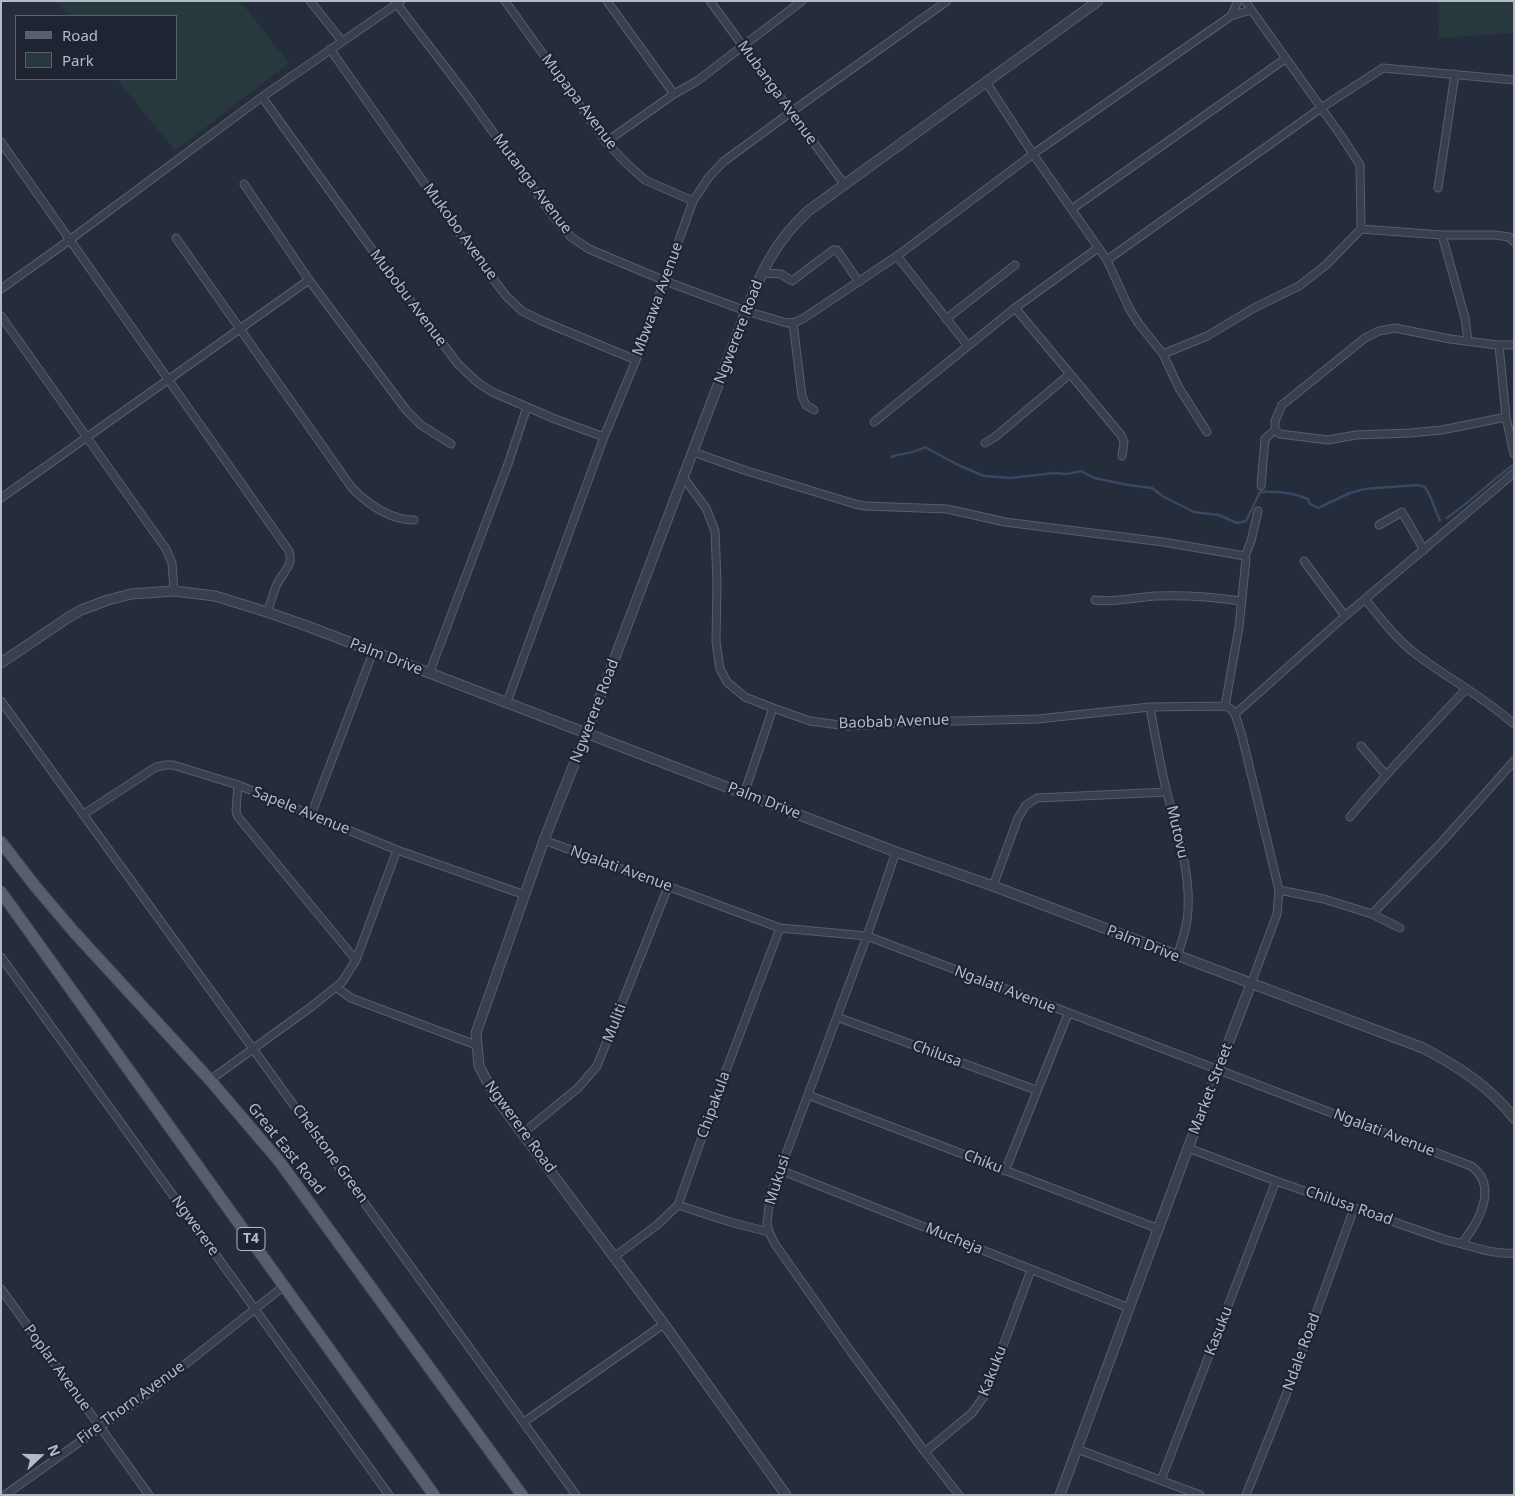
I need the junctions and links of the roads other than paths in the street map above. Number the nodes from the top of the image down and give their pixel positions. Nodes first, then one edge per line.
1 (310, 1) edge
2 (505, 1) edge
3 (607, 1) edge
4 (710, 1) edge
5 (802, 1) edge
6 (947, 1) edge
7 (1238, 1) edge
8 (1245, 1) edge
9 (399, 2) edge
10 (1094, 2) edge
11 (1251, 10) junction
12 (1231, 16) junction
13 (342, 41) junction
14 (743, 46) junction
15 (330, 50) junction
16 (1284, 59) junction
17 (1454, 74) junction
18 (1514, 80) edge
19 (986, 82) junction
20 (674, 94) junction
21 (262, 97) junction
22 (1321, 108) junction
23 (791, 112) junction
24 (1, 142) edge
25 (606, 142) junction
26 (1033, 154) junction
27 (244, 184) dead end
28 (844, 184) junction
29 (1438, 188) dead end
30 (693, 201) junction
31 (1072, 210) junction
32 (1361, 229) junction
33 (1442, 234) junction
34 (176, 238) dead end
35 (71, 239) junction
36 (1514, 242) edge
37 (1098, 248) junction
38 (897, 256) junction
39 (1107, 260) junction
40 (1015, 265) dead end
41 (761, 273) junction
42 (309, 280) junction
43 (665, 281) junction
44 (859, 282) junction
45 (1, 289) edge
46 (1015, 308) junction
47 (746, 311) junction
48 (1, 316) edge
49 (946, 319) junction
50 (793, 323) junction
51 (240, 330) junction
52 (1468, 341) junction
53 (1499, 345) junction
54 (1514, 345) edge
55 (968, 346) junction
56 (1163, 354) junction
57 (636, 360) junction
58 (1070, 374) junction
59 (169, 380) junction
60 (527, 407) junction
61 (814, 410) dead end
62 (1506, 418) junction
63 (874, 422) dead end
64 (1275, 430) junction
65 (1207, 432) dead end
66 (604, 437) junction
67 (86, 438) junction
68 (985, 443) dead end
69 (451, 444) dead end
70 (693, 452) junction
71 (1514, 454) edge
72 (1122, 456) dead end
73 (1514, 473) edge
74 (683, 478) junction
75 (1261, 486) dead end
76 (1, 498) edge
77 (1258, 512) dead end
78 (414, 520) dead end
79 (1379, 525) dead end
80 (1424, 550) junction
81 (1245, 556) junction
82 (1304, 561) dead end
83 (174, 592) junction
84 (1365, 599) junction
85 (1094, 600) dead end
86 (1241, 601) junction
87 (267, 612) junction
88 (1346, 616) junction
89 (374, 652) junction
90 (1, 664) edge
91 (429, 674) junction
92 (1466, 689) junction
93 (1, 701) edge
94 (507, 702) junction
95 (1224, 706) junction
96 (1150, 707) junction
97 (773, 708) junction
98 (1235, 714) junction
99 (1514, 724) edge
100 (586, 734) junction
101 (1361, 746) dead end
102 (1514, 761) edge
103 (1385, 774) junction
104 (238, 785) junction
105 (1167, 792) junction
106 (744, 794) junction
107 (84, 814) junction
108 (311, 814) junction
109 (1350, 816) dead end
110 (544, 840) junction
111 (1, 842) edge
112 (397, 850) junction
113 (896, 852) junction
114 (993, 886) junction
115 (668, 887) junction
116 (1279, 890) junction
117 (1, 892) edge
118 (524, 895) junction
119 (1372, 914) junction
120 (780, 928) junction
121 (1400, 928) dead end
122 (867, 936) junction
123 (1, 957) edge
124 (1177, 957) junction
125 (356, 960) junction
126 (1251, 984) junction
127 (336, 988) junction
128 (1068, 1014) junction
129 (837, 1017) junction
130 (476, 1045) junction
131 (253, 1049) junction
132 (1218, 1071) junction
133 (210, 1080) junction
134 (1036, 1090) junction
135 (808, 1095) junction
136 (1514, 1118) edge
137 (524, 1133) junction
138 (1188, 1148) junction
139 (780, 1170) junction
140 (1006, 1171) junction
141 (1276, 1181) junction
142 (678, 1205) junction
143 (1354, 1208) junction
144 (1159, 1229) junction
145 (769, 1232) junction
146 (1462, 1243) junction
147 (1514, 1253) edge
148 (614, 1257) junction
149 (1030, 1270) junction
150 (284, 1286) junction
151 (1, 1289) edge
152 (1129, 1308) junction
153 (255, 1309) junction
154 (664, 1324) junction
155 (524, 1422) junction
156 (100, 1426) junction
157 (1077, 1449) junction
158 (925, 1452) junction
159 (1161, 1480) junction
160 (5, 1495) edge
161 (148, 1495) edge
162 (389, 1495) edge
163 (434, 1495) edge
164 (522, 1495) edge
165 (576, 1495) edge
166 (786, 1495) edge
167 (959, 1495) edge
168 (1060, 1495) edge
169 (1200, 1495) edge
170 (1246, 1495) edge

1 - 13 street
2 - 25 street, Mupapa Avenue
3 - 20 street
4 - 14 street, Mubanga Avenue
5 - 14 street
6 - 23 street, Mbwawa Avenue
7 - 12 street
8 - 11 street
9 - 13 street
9 - 43 street, Mutanga Avenue
10 - 19 street, Ngwerere Road
11 - 12 street
11 - 16 street
12 - 26 street
13 - 15 street
14 - 20 street
14 - 23 street, Mubanga Avenue
15 - 21 street
15 - 57 street, Mukobo Avenue
16 - 22 street
16 - 31 street
17 - 18 street
17 - 22 street
17 - 29 street
19 - 26 street
19 - 28 street, Ngwerere Road
20 - 25 street
21 - 35 street
21 - 60 street, Mubobu Avenue
22 - 32 street
22 - 39 street
23 - 28 street, Mubanga Avenue
23 - 30 street, Mbwawa Avenue
24 - 35 street
25 - 30 street, Mupapa Avenue
26 - 31 street
26 - 38 street
27 - 42 street
28 - 41 street, Ngwerere Road
30 - 43 street, Mbwawa Avenue
31 - 37 street
32 - 33 street
32 - 56 street
33 - 36 street
33 - 52 street
34 - 51 street
35 - 45 street
35 - 59 street
37 - 39 street
37 - 46 street
38 - 44 street
38 - 49 street
39 - 56 street
40 - 49 street
41 - 44 street
41 - 47 street, Ngwerere Road
42 - 51 street
42 - 69 street
43 - 47 street, Mutanga Avenue
43 - 57 street, Mbwawa Avenue
44 - 50 street
46 - 55 street
46 - 58 street
47 - 50 street, Mutanga Avenue
47 - 70 street, Ngwerere Road
48 - 67 street
49 - 55 street
50 - 61 street
51 - 59 street
51 - 78 street
52 - 53 street
52 - 64 street
53 - 54 street
53 - 62 street
55 - 63 street
56 - 65 street
57 - 66 street, Mbwawa Avenue
58 - 68 street
58 - 72 street
59 - 67 street
59 - 87 street
60 - 66 street, Mubobu Avenue
60 - 91 street
62 - 64 street
62 - 71 street
64 - 75 street
66 - 94 street, Mbwawa Avenue
67 - 76 street
67 - 83 street
70 - 74 street, Ngwerere Road
70 - 81 street
73 - 80 street
74 - 97 street, Baobab Avenue
74 - 100 street, Ngwerere Road
77 - 81 street
79 - 80 street
80 - 84 street
81 - 86 street
82 - 88 street
83 - 87 street, Palm Drive
83 - 90 street, Palm Drive
84 - 88 street
84 - 92 street
85 - 86 street
86 - 95 street
87 - 89 street, Palm Drive
88 - 98 street
89 - 91 street, Palm Drive
89 - 108 street
91 - 94 street, Palm Drive
92 - 99 street
92 - 103 street
93 - 107 street, Chelstone Green
94 - 100 street, Palm Drive
95 - 96 street, Baobab Avenue
95 - 98 street
96 - 97 street, Baobab Avenue
96 - 105 street, Mutovu
97 - 106 street
98 - 116 street, Market Street
100 - 106 street, Palm Drive
100 - 110 street, Ngwerere Road
101 - 103 street
102 - 119 street
103 - 109 street
104 - 107 street, Sapele Avenue
104 - 108 street, Sapele Avenue
104 - 125 street
105 - 114 street
105 - 124 street, Mutovu
106 - 113 street, Palm Drive
107 - 131 street, Chelstone Green
108 - 112 street, Sapele Avenue
110 - 115 street, Ngalati Avenue
110 - 118 street, Ngwerere Road
111 - 133 main road, Great East Road
112 - 118 street, Sapele Avenue
112 - 125 street
113 - 114 street, Palm Drive
113 - 122 street, Mukusi
114 - 124 street, Palm Drive
115 - 120 street, Ngalati Avenue
115 - 137 street, Muliti
116 - 119 street
116 - 126 street, Market Street
117 - 150 main road, T4
118 - 130 street, Ngwerere Road
119 - 121 street
120 - 122 street, Ngalati Avenue
120 - 142 street, Chipakula
122 - 128 street, Ngalati Avenue
122 - 129 street, Mukusi
123 - 153 street, Ngwerere
124 - 126 street, Palm Drive
125 - 127 street
126 - 132 street, Market Street
126 - 136 street, Palm Drive
127 - 130 street
127 - 131 street
128 - 132 street, Ngalati Avenue
128 - 134 street
129 - 134 street, Chilusa
129 - 135 street, Mukusi
130 - 137 street, Ngwerere Road
131 - 133 street
131 - 155 street, Chelstone Green
132 - 138 street, Market Street
132 - 146 street, Ngalati Avenue
133 - 164 main road, Great East Road
134 - 140 street
135 - 139 street, Mukusi
135 - 140 street, Chiku
137 - 148 street, Ngwerere Road
138 - 141 street, Chilusa Road
138 - 144 street, Market Street
139 - 145 street, Mukusi
139 - 149 street, Mucheja
140 - 144 street, Chiku
141 - 143 street, Chilusa Road
141 - 159 street, Kasuku
142 - 145 street
142 - 148 street, Chipakula
143 - 146 street, Chilusa Road
143 - 170 street, Ndale Road
144 - 152 street, Market Street
145 - 158 street
146 - 147 street, Chilusa Road
148 - 154 street, Ngwerere Road
149 - 152 street, Mucheja
149 - 158 street, Kakuku
150 - 153 street, Fire Thorn Avenue
150 - 163 main road, T4
151 - 156 street, Poplar Avenue
152 - 157 street, Market Street
153 - 156 street, Fire Thorn Avenue
153 - 162 street, Ngwerere
154 - 155 street
154 - 166 street, Ngwerere Road
155 - 165 street, Chelstone Green
156 - 160 street, Fire Thorn Avenue
156 - 161 street, Poplar Avenue
157 - 159 street
157 - 168 street, Market Street
158 - 167 street
159 - 169 street

